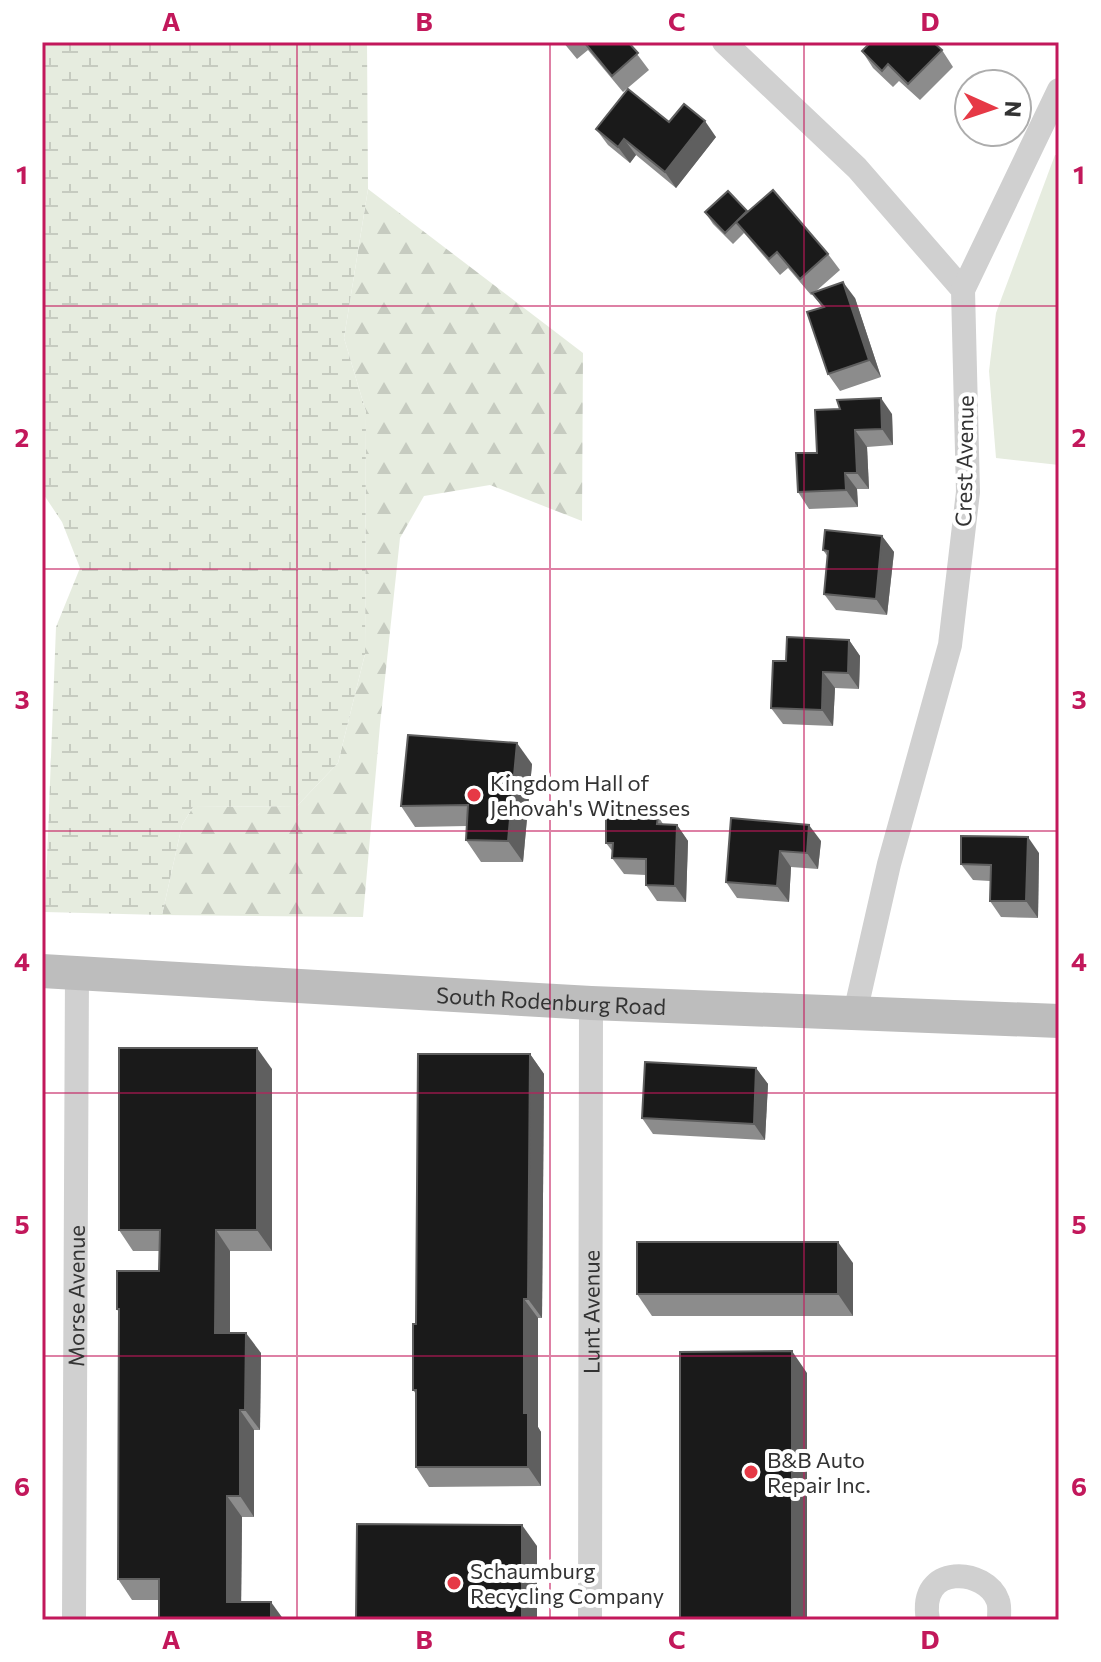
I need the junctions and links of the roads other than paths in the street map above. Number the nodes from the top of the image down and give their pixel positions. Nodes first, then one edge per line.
1 (724, 42) edge
2 (1059, 90) edge
3 (963, 290) junction
4 (42, 971) edge
5 (77, 973) junction
6 (591, 1003) junction
7 (855, 1013) junction
8 (1059, 1021) edge
9 (74, 1620) edge
10 (590, 1620) edge
11 (928, 1620) edge
12 (999, 1620) edge

1 - 3 street
2 - 3 street
3 - 7 street, Crest Avenue
4 - 5 street, South Rodenburg Road
5 - 6 street, South Rodenburg Road
5 - 9 street, Morse Avenue
6 - 7 street, South Rodenburg Road
6 - 10 street, Lunt Avenue
7 - 8 street, South Rodenburg Road
11 - 12 street

